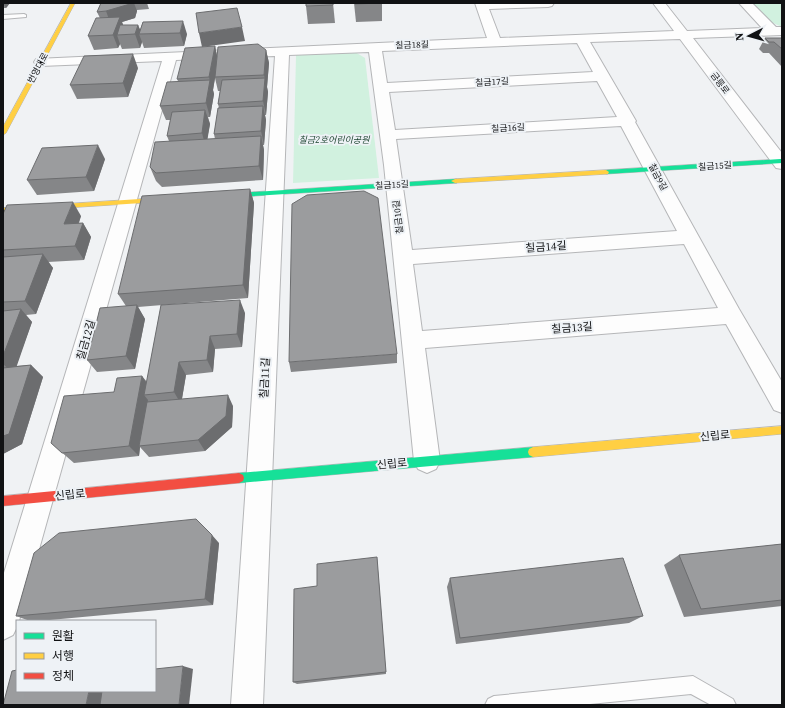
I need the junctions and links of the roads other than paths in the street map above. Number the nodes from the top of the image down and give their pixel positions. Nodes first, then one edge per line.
1 (73, 3) edge
2 (548, 3) edge
3 (659, 3) edge
4 (745, 3) edge
5 (481, 4) edge
6 (24, 16) dead end
7 (3, 17) edge
8 (778, 32) edge
9 (684, 35) junction
10 (582, 39) junction
11 (495, 42) junction
12 (375, 47) junction
13 (282, 51) junction
14 (170, 56) junction
15 (41, 62) junction
16 (602, 76) junction
17 (381, 88) junction
18 (628, 121) junction
19 (5, 125) edge
20 (388, 135) junction
21 (781, 163) edge
22 (654, 170) junction
23 (394, 185) junction
24 (274, 193) junction
25 (212, 197) edge
26 (181, 199) edge
27 (126, 202) junction
28 (3, 210) edge
29 (690, 237) junction
30 (403, 258) junction
31 (732, 315) junction
32 (413, 340) junction
33 (782, 403) edge
34 (782, 430) edge
35 (427, 461) junction
36 (260, 476) junction
37 (40, 498) junction
38 (3, 501) edge
39 (3, 625) edge
40 (574, 701) edge
41 (247, 705) edge
42 (495, 705) edge
43 (727, 705) edge

1 - 15 street, 번영대로
2 - 5 street
3 - 9 street, 금릉로
4 - 8 street
5 - 11 street
6 - 7 lane
8 - 9 street, 칠금18길
9 - 10 street, 칠금18길
9 - 21 street, 금릉로
10 - 11 street, 칠금18길
10 - 16 street, 칠금9길
11 - 12 street, 칠금18길
12 - 13 street, 칠금18길
12 - 17 street, 칠금10길
13 - 14 street, 칠금18길
13 - 24 street, 칠금11길
14 - 15 street, 칠금18길
14 - 27 street, 칠금12길
15 - 19 street, 번영대로
16 - 17 street, 칠금17길
16 - 18 street, 칠금9길
17 - 20 street, 칠금10길
18 - 20 street, 칠금16길
18 - 22 street, 칠금9길
20 - 23 street, 칠금10길
21 - 22 street, 칠금15길
22 - 23 street, 칠금15길
22 - 29 street, 칠금9길
23 - 24 street, 칠금15길
23 - 30 street, 칠금10길
24 - 25 street, 칠금15길
24 - 36 street, 칠금11길
26 - 27 street
27 - 28 street
27 - 37 street, 칠금12길
29 - 30 street, 칠금14길
29 - 31 street, 칠금9길
30 - 32 street, 칠금10길
31 - 32 street, 칠금13길
31 - 33 street, 칠금9길
32 - 35 street, 칠금10길
34 - 35 street, 신립로
35 - 36 street, 신립로
36 - 37 street, 신립로
36 - 41 street, 칠금11길
37 - 38 street, 신립로
37 - 39 street, 칠금12길
40 - 42 lane
40 - 43 lane

